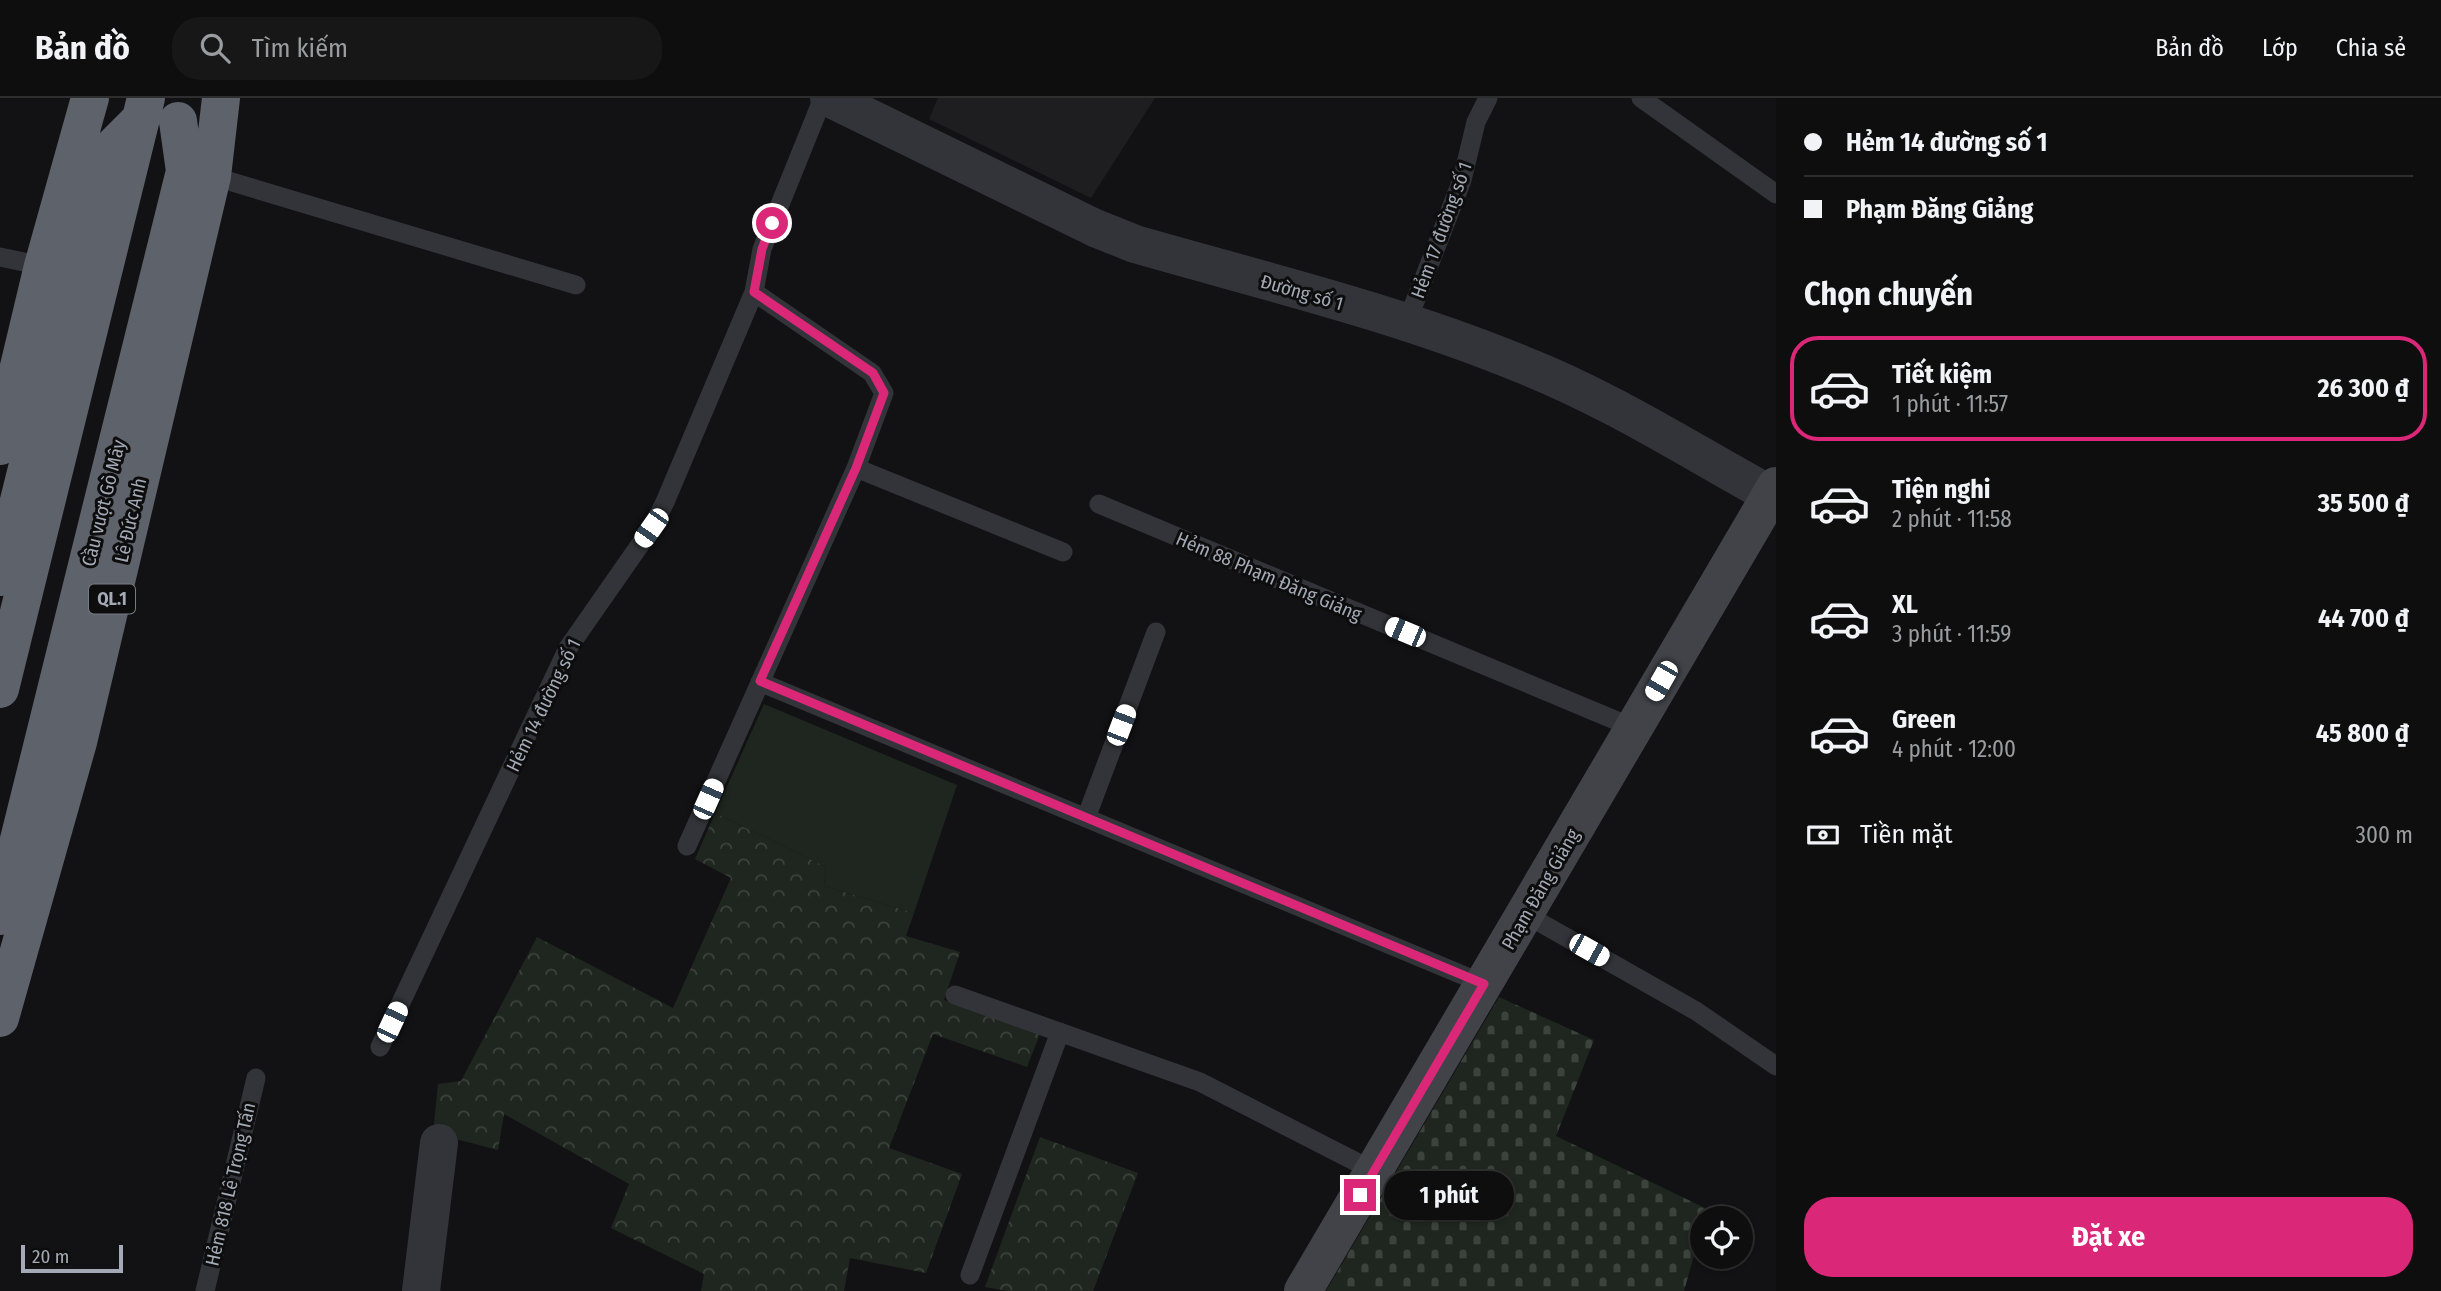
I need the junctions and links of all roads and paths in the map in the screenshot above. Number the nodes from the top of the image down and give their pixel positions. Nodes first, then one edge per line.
1 (823, 98) edge
2 (829, 98) edge
3 (1488, 98) edge
4 (1641, 98) edge
5 (89, 103) edge
6 (162, 109) edge
7 (219, 115) edge
8 (160, 166) junction
9 (1776, 194) edge
10 (0, 257) edge
11 (43, 266) junction
12 (576, 285) dead end
13 (754, 292) junction
14 (1406, 322) junction
15 (6, 395) edge
16 (0, 446) edge
17 (856, 468) junction
18 (1773, 490) edge
19 (1098, 504) dead end
20 (1063, 552) dead end
21 (0, 577) edge
22 (1156, 632) dead end
23 (760, 681) junction
24 (0, 689) edge
25 (1634, 728) junction
26 (1086, 818) junction
27 (0, 828) edge
28 (687, 846) dead end
29 (1525, 914) junction
30 (0, 916) edge
31 (1484, 984) junction
32 (955, 995) dead end
33 (0, 1018) edge
34 (1060, 1032) junction
35 (380, 1047) dead end
36 (1776, 1066) edge
37 (256, 1078) dead end
38 (439, 1143) dead end
39 (1374, 1171) junction
40 (970, 1276) dead end
41 (205, 1291) edge
42 (421, 1291) edge
43 (1303, 1291) edge

1 - 13 lane, Hẻm 14 đường số 1
2 - 14 street, Đường số 1
3 - 14 lane, Hẻm 17 đường số 1
4 - 9 lane
5 - 8 highway
5 - 11 highway
6 - 8 highway, Lê Đức Anh / QL.1
6 - 8 highway, QL.1
7 - 8 highway, Cầu vượt Gò Mây / QL.1
8 - 12 lane
8 - 21 highway, Cầu vượt Gò Mây / QL.1
8 - 24 highway, Cầu vượt Gò Mây / QL.1
8 - 27 highway, Cầu vượt Gò Mây / QL.1
8 - 30 highway, Cầu vượt Gò Mây / QL.1
8 - 33 highway, Lê Đức Anh / QL.1
10 - 11 lane
11 - 15 highway
13 - 17 lane
13 - 35 lane, Hẻm 14 đường số 1
14 - 18 street, Đường số 1
15 - 16 highway
17 - 20 lane
17 - 23 lane
18 - 25 street, Phạm Đăng Giảng
19 - 25 lane, Hẻm 88 Phạm Đăng Giảng
22 - 26 lane
23 - 26 lane
23 - 28 lane
25 - 29 street, Phạm Đăng Giảng
26 - 31 lane
29 - 31 street, Phạm Đăng Giảng
29 - 36 lane
31 - 39 street, Phạm Đăng Giảng
32 - 34 lane
34 - 39 lane
34 - 40 lane
37 - 41 lane, Hẻm 818 Lê Trọng Tấn
38 - 42 street
39 - 43 street, Phạm Đăng Giảng

